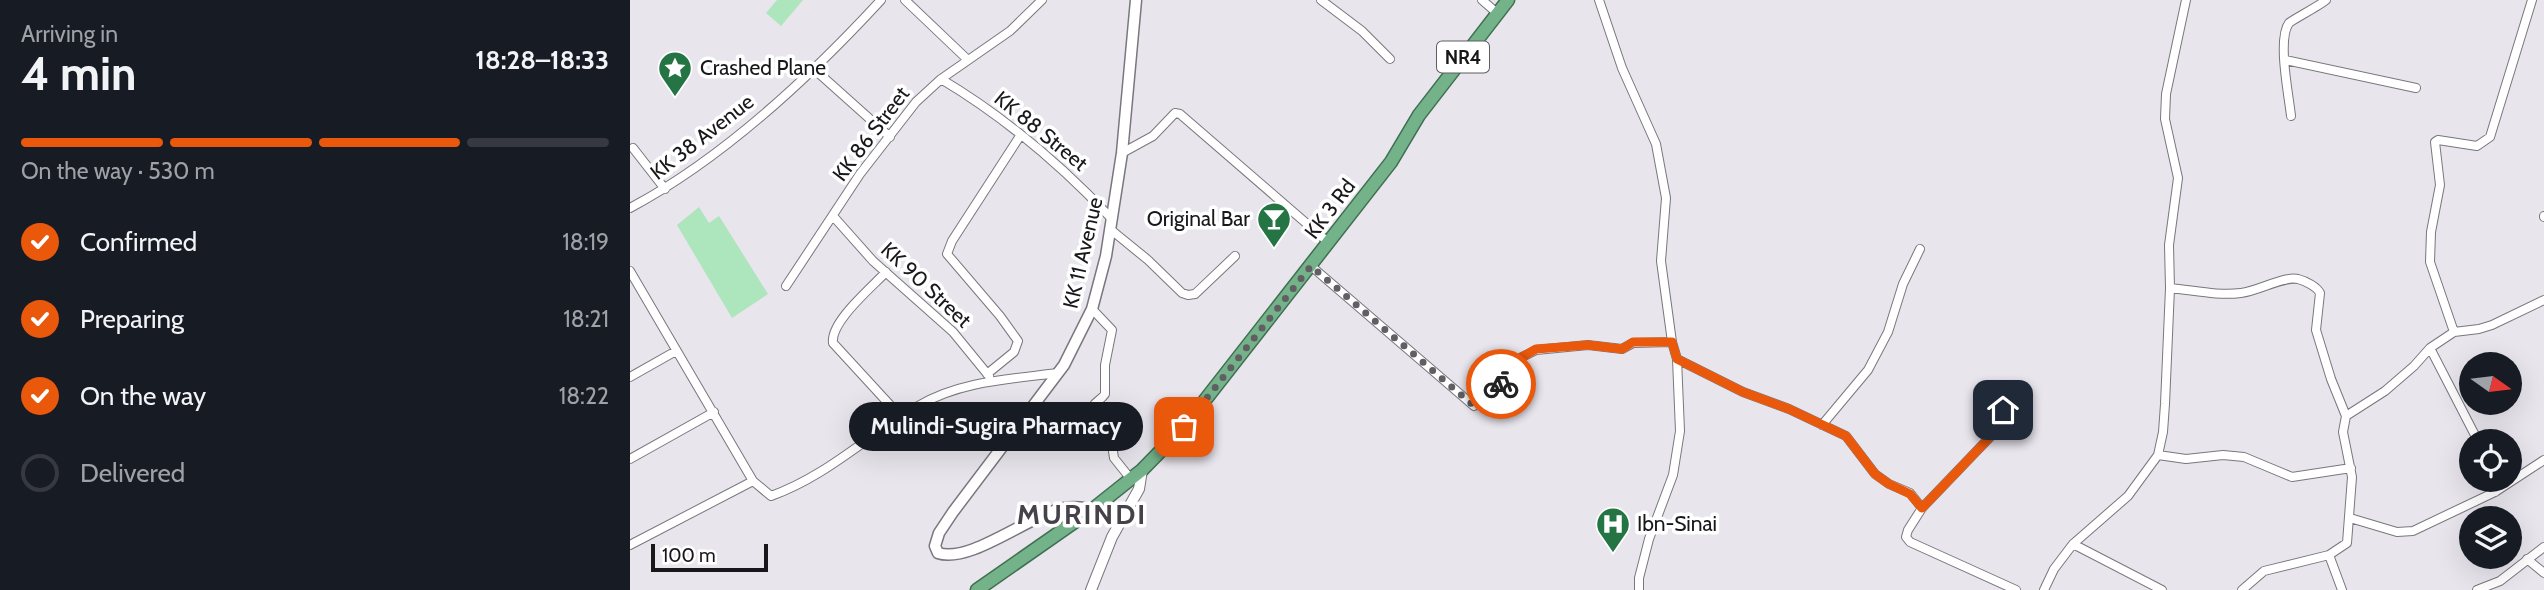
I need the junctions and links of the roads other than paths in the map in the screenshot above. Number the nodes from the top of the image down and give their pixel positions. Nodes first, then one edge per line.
1 (881, 0) edge
2 (905, 0) edge
3 (1042, 0) edge
4 (1136, 0) edge
5 (1321, 0) edge
6 (1482, 0) edge
7 (1508, 0) edge
8 (1599, 0) edge
9 (2186, 0) edge
10 (2326, 0) edge
11 (2532, 0) edge
12 (1497, 13) junction
13 (1390, 59) dead end
14 (2285, 60) junction
15 (968, 61) junction
16 (814, 69) junction
17 (941, 79) junction
18 (2416, 88) dead end
19 (2291, 116) dead end
20 (890, 136) junction
21 (1020, 136) junction
22 (633, 148) dead end
23 (1122, 153) junction
24 (666, 189) junction
25 (630, 208) edge
26 (833, 216) junction
27 (1111, 224) junction
28 (1328, 242) junction
29 (1920, 250) dead end
30 (1236, 256) dead end
31 (1311, 266) junction
32 (630, 271) edge
33 (886, 272) junction
34 (786, 286) dead end
35 (639, 287) junction
36 (2170, 288) junction
37 (630, 292) edge
38 (2544, 300) edge
39 (1093, 309) junction
40 (2454, 332) junction
41 (1672, 342) junction
42 (2430, 348) junction
43 (677, 351) junction
44 (1677, 359) junction
45 (1058, 373) junction
46 (630, 377) edge
47 (990, 377) junction
48 (2009, 394) dead end
49 (713, 412) junction
50 (2347, 416) junction
51 (901, 417) junction
52 (1822, 425) junction
53 (2472, 429) edge
54 (2158, 456) junction
55 (630, 459) edge
56 (2544, 460) edge
57 (2351, 468) junction
58 (1142, 470) junction
59 (2522, 474) edge
60 (1130, 478) junction
61 (752, 481) junction
62 (2495, 492) edge
63 (1922, 508) junction
64 (1093, 509) junction
65 (2350, 519) junction
66 (2073, 544) junction
67 (630, 545) edge
68 (2544, 547) edge
69 (2329, 555) junction
70 (2528, 559) junction
71 (2544, 573) edge
72 (977, 590) edge
73 (1091, 590) edge
74 (1639, 590) edge
75 (2016, 590) edge
76 (2043, 590) edge
77 (2162, 590) edge
78 (2242, 590) edge
79 (2342, 590) edge
80 (2477, 590) edge

1 - 16 street, KK 38 Avenue
2 - 15 street
3 - 15 street, KK 86 Street
4 - 23 main road, KK 11 Avenue
5 - 13 street
6 - 12 street
7 - 12 highway, KK 3 Rd / NR4
8 - 41 street
9 - 36 street
10 - 14 street
11 - 40 street
12 - 28 highway, KK 3 Rd / NR4
14 - 18 street
14 - 19 street
15 - 17 street, KK 86 Street
16 - 20 street
16 - 24 street, KK 38 Avenue
17 - 20 street, KK 86 Street
17 - 21 street, KK 88 Street
20 - 26 street, KK 86 Street
21 - 27 street, KK 88 Street
21 - 47 street
22 - 24 street
23 - 27 main road, KK 11 Avenue
23 - 28 street
24 - 25 street, KK 38 Avenue
26 - 33 street, KK 90 Street
26 - 34 street, KK 86 Street
27 - 30 street, KK 88 Street
27 - 39 main road, KK 11 Avenue
28 - 31 highway, KK 3 Rd / NR4
29 - 52 street
31 - 41 street
31 - 58 highway, KK 3 Rd / NR4
32 - 35 street
33 - 47 street, KK 90 Street
33 - 51 street
35 - 37 street
35 - 43 street
36 - 50 street
36 - 54 street
38 - 40 street
39 - 45 main road, KK 11 Avenue
39 - 60 street
40 - 42 street
41 - 44 street
42 - 50 street
42 - 53 street
43 - 46 street
43 - 49 street
44 - 52 street
44 - 74 street
45 - 47 street
45 - 64 main road, KK 11 Avenue
47 - 51 street
48 - 63 street
49 - 55 street
49 - 61 street
50 - 57 street
51 - 61 street
52 - 63 street
54 - 57 street
54 - 66 street
56 - 59 street
57 - 65 street
58 - 60 highway, KK 3 Rd / NR4
58 - 73 street
60 - 64 highway, KK 3 Rd / NR4
61 - 67 street
62 - 65 street
63 - 75 street
64 - 72 highway, KK 3 Rd / NR4
65 - 69 street
66 - 76 street
66 - 77 street
68 - 70 street
69 - 78 street
69 - 79 street
70 - 71 street
70 - 80 street

